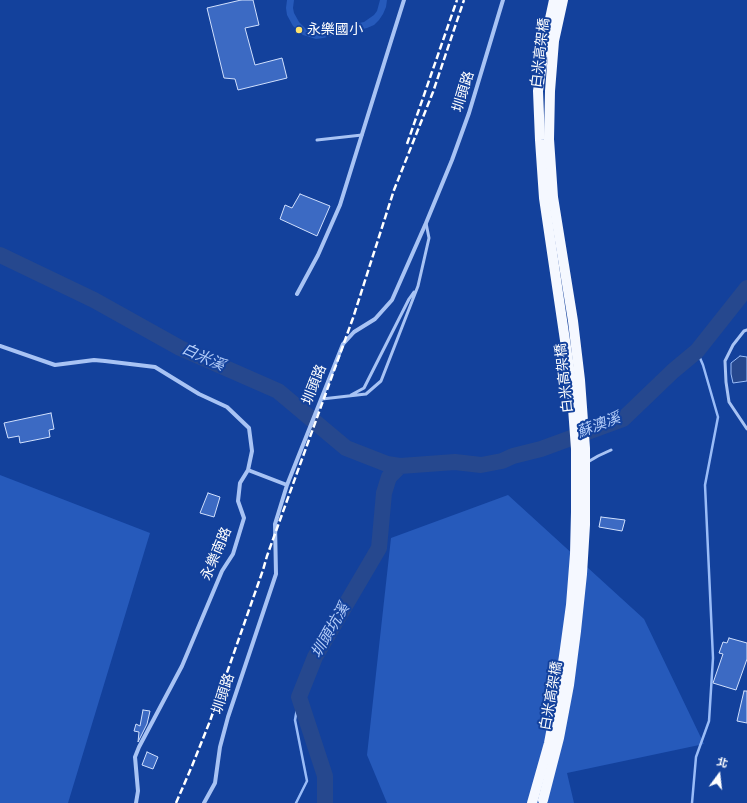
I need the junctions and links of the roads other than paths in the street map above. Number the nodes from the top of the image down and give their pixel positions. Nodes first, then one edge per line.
1 (404, 0) edge
2 (503, 0) edge
3 (554, 0) edge
4 (563, 0) edge
5 (362, 135) junction
6 (317, 140) dead end
7 (426, 223) junction
8 (418, 286) junction
9 (297, 294) dead end
10 (747, 330) edge
11 (0, 346) edge
12 (349, 396) junction
13 (322, 399) dead end
14 (747, 429) edge
15 (611, 450) dead end
16 (581, 463) junction
17 (248, 470) junction
18 (287, 485) junction
19 (538, 801) edge
20 (136, 803) edge
21 (204, 803) edge

1 - 5 street
2 - 7 street, 圳頭路
3 - 16 main road, 白米高架橋
4 - 16 main road, 白米高架橋, bridge
5 - 6 lane
5 - 9 street
7 - 8 lane
7 - 18 street, 圳頭路
8 - 12 lane
8 - 12 lane
10 - 14 lane
11 - 17 street, 永樂南路
12 - 13 lane
15 - 16 lane
16 - 19 main road, 白米高架橋, bridge
17 - 18 street
17 - 20 street, 永樂南路
18 - 21 street, 圳頭路

